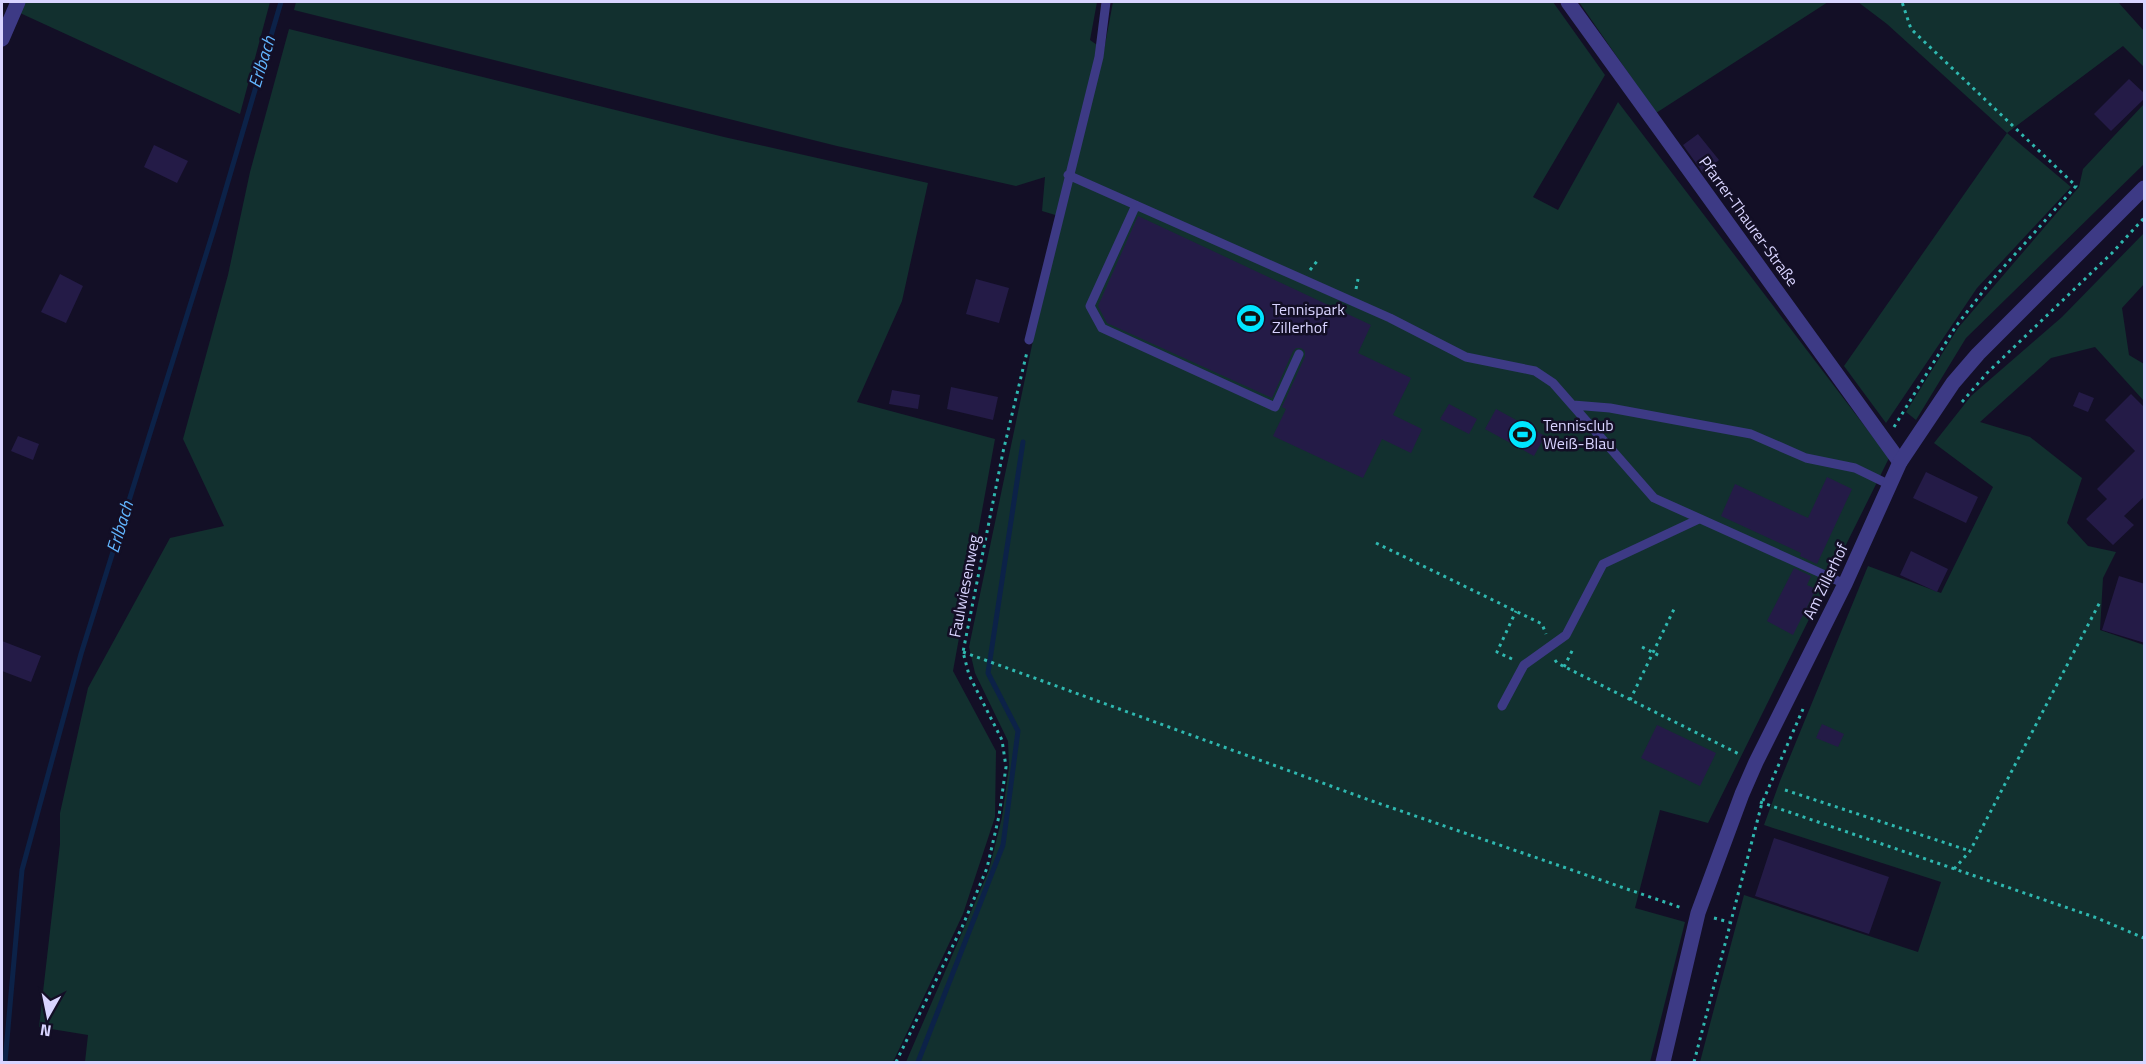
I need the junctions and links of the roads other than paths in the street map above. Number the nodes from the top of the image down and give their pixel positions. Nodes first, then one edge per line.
1 (18, 2) edge
2 (1106, 2) edge
3 (1568, 2) edge
4 (2, 39) edge
5 (1068, 175) junction
6 (2145, 188) edge
7 (1136, 205) junction
8 (1029, 340) road end
9 (1299, 354) dead end
10 (1573, 405) junction
11 (1900, 462) junction
12 (1890, 486) junction
13 (1699, 519) junction
14 (1845, 584) junction
15 (1502, 706) dead end
16 (1663, 1062) edge

1 - 4 street
2 - 5 lane
3 - 11 street, Pfarrer-Thaurer-Straße
5 - 7 lane
5 - 8 lane
6 - 11 street, Am Zillerhof
7 - 9 lane
7 - 10 lane
10 - 12 lane
10 - 13 lane
11 - 12 street, Am Zillerhof
12 - 14 street, Am Zillerhof
13 - 14 lane
13 - 15 lane
14 - 16 street, Am Zillerhof

